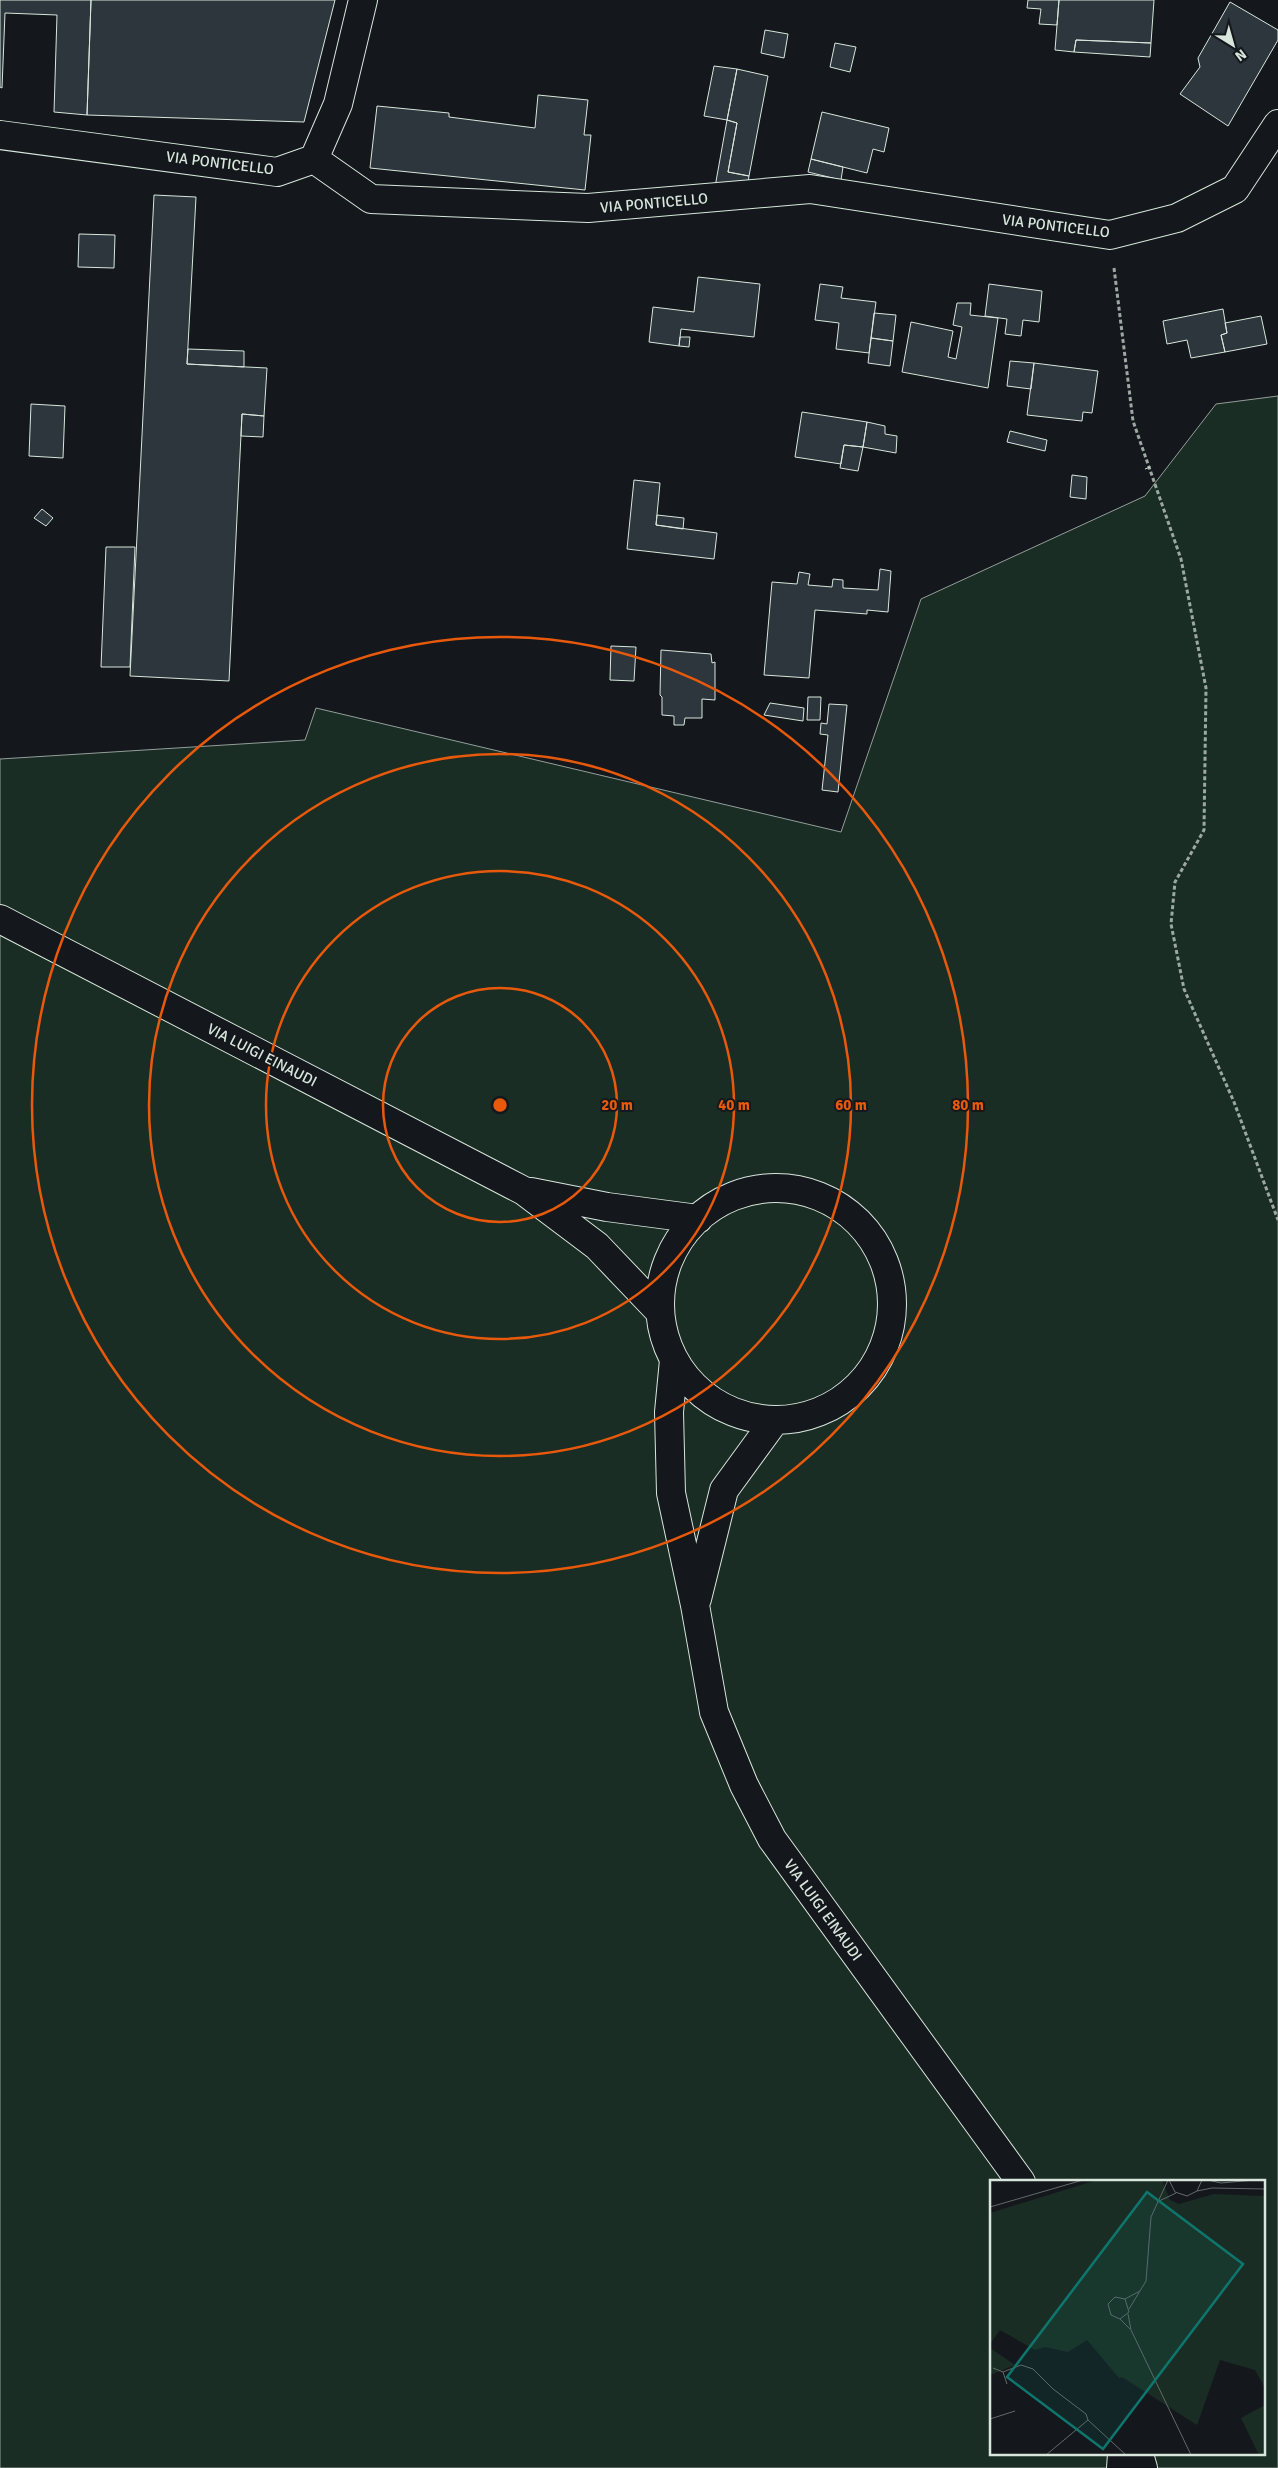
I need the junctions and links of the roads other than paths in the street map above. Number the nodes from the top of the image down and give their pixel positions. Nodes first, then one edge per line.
1 (363, 0) edge
2 (1278, 124) edge
3 (0, 136) edge
4 (314, 159) junction
5 (0, 919) edge
6 (524, 1191) junction
7 (698, 1218) junction
8 (660, 1312) junction
9 (674, 1360) junction
10 (775, 1420) junction
11 (695, 1605) junction
12 (1020, 2180) edge

1 - 4 street
2 - 4 street, VIA PONTICELLO
3 - 4 street, VIA PONTICELLO
5 - 6 street, VIA LUIGI EINAUDI
6 - 7 street
6 - 8 street
7 - 8 street
7 - 10 street
8 - 9 street
9 - 10 street
9 - 11 street, VIA LUIGI EINAUDI
10 - 11 street
11 - 12 street, VIA LUIGI EINAUDI

